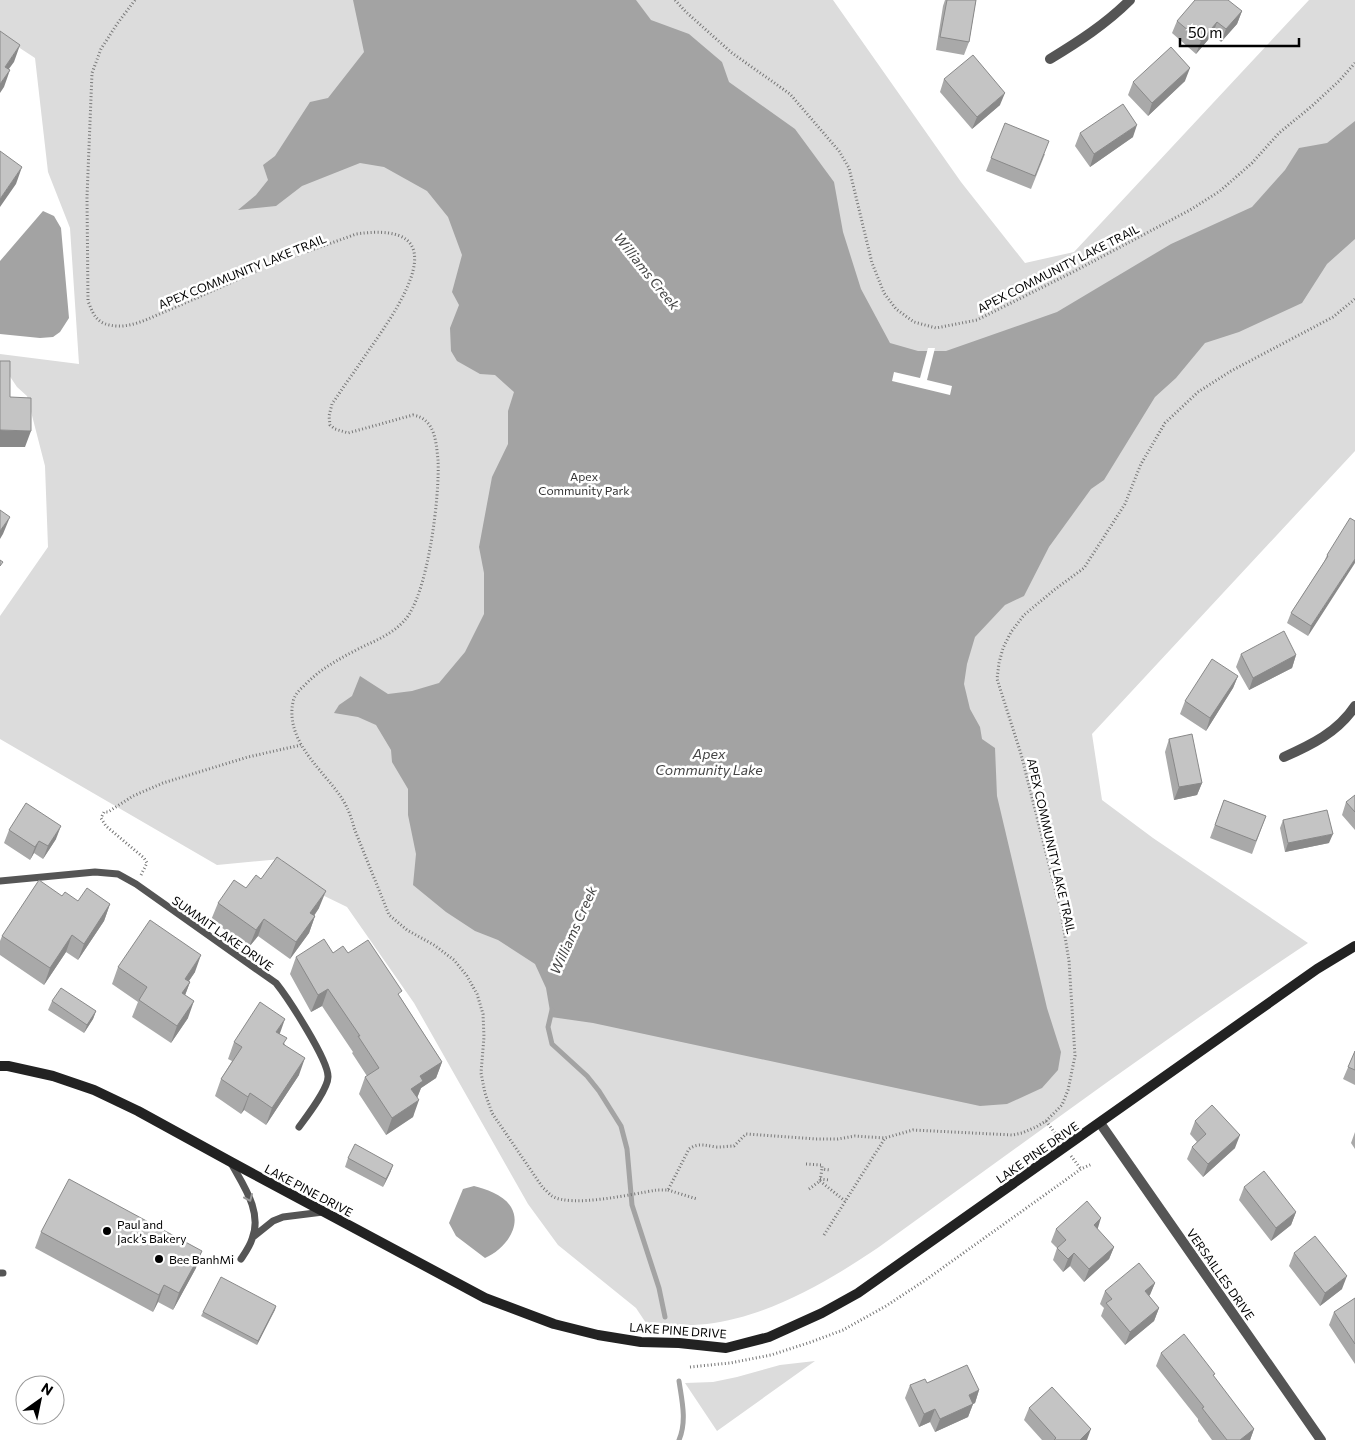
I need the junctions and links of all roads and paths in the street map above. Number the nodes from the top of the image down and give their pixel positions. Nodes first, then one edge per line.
1 (134, 0) edge
2 (675, 0) edge
3 (1130, 0) edge
4 (1050, 59) dead end
5 (1355, 63) edge
6 (1355, 299) edge
7 (1355, 706) edge
8 (301, 745) junction
9 (1284, 757) dead end
10 (0, 880) edge
11 (136, 884) junction
12 (1355, 946) edge
13 (0, 1066) edge
14 (1046, 1121) junction
15 (1100, 1123) junction
16 (299, 1127) dead end
17 (1056, 1135) dead end
18 (885, 1138) junction
19 (231, 1162) junction
20 (1076, 1163) dead end
21 (806, 1164) dead end
22 (1092, 1164) dead end
23 (822, 1169) junction
24 (1081, 1169) junction
25 (830, 1170) dead end
26 (820, 1180) junction
27 (829, 1180) dead end
28 (809, 1189) dead end
29 (668, 1190) junction
30 (697, 1199) dead end
31 (845, 1201) junction
32 (323, 1212) junction
33 (824, 1235) dead end
34 (253, 1237) junction
35 (242, 1259) dead end
36 (690, 1367) dead end
37 (1321, 1440) edge

1 - 8 path, APEX COMMUNITY LAKE TRAIL
2 - 5 path, APEX COMMUNITY LAKE TRAIL
3 - 4 street
6 - 14 path, APEX COMMUNITY LAKE TRAIL
7 - 9 street
8 - 11 path
8 - 29 path, APEX COMMUNITY LAKE TRAIL
10 - 11 lane, SUMMIT LAKE DRIVE
11 - 16 lane, SUMMIT LAKE DRIVE
12 - 15 main road, LAKE PINE DRIVE
13 - 19 main road, LAKE PINE DRIVE
14 - 17 path
14 - 18 path, APEX COMMUNITY LAKE TRAIL
15 - 32 main road, LAKE PINE DRIVE
15 - 37 street, VERSAILLES DRIVE
18 - 29 path, APEX COMMUNITY LAKE TRAIL
18 - 31 path
19 - 32 main road, LAKE PINE DRIVE
19 -> 34 lane
20 - 24 path
21 - 23 path
22 - 24 path
23 - 25 path
23 - 26 path
24 - 36 path
26 - 27 path
26 - 28 path
26 - 31 path
29 - 30 path
31 - 33 path
32 - 34 lane
34 - 35 lane

